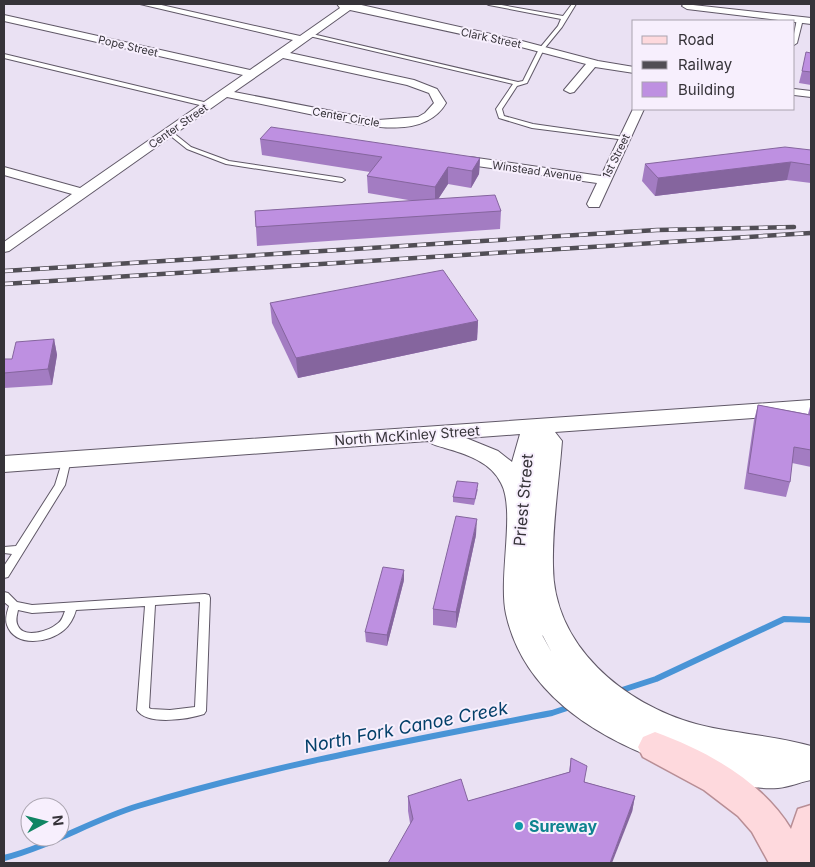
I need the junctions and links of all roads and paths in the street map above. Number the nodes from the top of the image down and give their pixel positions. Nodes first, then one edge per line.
1 (146, 4) edge
2 (333, 4) edge
3 (489, 4) edge
4 (574, 4) edge
5 (350, 5) edge
6 (686, 8) edge
7 (4, 18) edge
8 (564, 18) junction
9 (800, 19) junction
10 (811, 21) edge
11 (305, 37) junction
12 (795, 39) edge
13 (542, 49) junction
14 (281, 54) junction
15 (4, 56) edge
16 (593, 63) junction
17 (632, 70) edge
18 (253, 74) junction
19 (519, 84) junction
20 (570, 90) dead end
21 (795, 92) edge
22 (224, 93) junction
23 (811, 94) edge
24 (208, 104) junction
25 (638, 110) edge
26 (169, 132) junction
27 (624, 139) junction
28 (470, 161) edge
29 (4, 171) edge
30 (342, 180) dead end
31 (604, 180) junction
32 (82, 193) junction
33 (594, 204) dead end
34 (4, 248) edge
35 (811, 407) edge
36 (536, 426) junction
37 (424, 434) junction
38 (67, 459) junction
39 (4, 464) edge
40 (520, 501) junction
41 (4, 550) edge
42 (18, 550) junction
43 (4, 574) edge
44 (4, 596) edge
45 (150, 602) junction
46 (14, 605) junction
47 (71, 608) junction
48 (559, 664) junction
49 (648, 735) junction
50 (811, 760) edge
51 (811, 766) edge
52 (811, 821) edge
53 (788, 863) edge
54 (804, 863) edge

1 - 11 street
2 - 5 street, Clark Street
3 - 8 lane
4 - 8 lane
5 - 11 street, Center Street
5 - 13 street, Clark Street
6 - 9 street
7 - 18 street, Pope Street
8 - 13 lane
9 - 10 street
9 - 12 lane
11 - 14 street, Center Street
11 - 19 lane
13 - 16 street, Clark Street
13 - 19 lane
14 - 18 street, Center Street
14 - 22 street, Center Circle
15 - 24 lane
16 - 17 street, Clark Street
16 - 20 street
18 - 22 street, Center Street
19 - 27 lane
21 - 23 street
22 - 24 street, Center Street
24 - 26 street, Center Street
25 - 27 street, 1st Street
26 - 30 lane
26 - 32 street, Center Street
27 - 31 street, 1st Street
28 - 31 street, Winstead Avenue
29 - 32 street
31 - 33 street, 1st Street
32 - 34 street, Center Street
35 - 36 street, North McKinley Street
36 - 37 street, North McKinley Street
36 - 40 street, Priest Street
36 - 48 street, Priest Street
37 - 38 street, North McKinley Street
37 - 40 street
38 - 39 street, North McKinley Street
38 - 42 lane
40 - 48 street, Priest Street
41 - 42 lane
42 - 43 lane
44 - 46 lane
45 - 45 lane
45 - 47 lane
46 - 47 lane
46 - 47 lane
48 - 49 street, Priest Street
49 - 50 street, Priest Street
49 - 51 street, Priest Street
49 - 53 main road
52 - 54 main road

